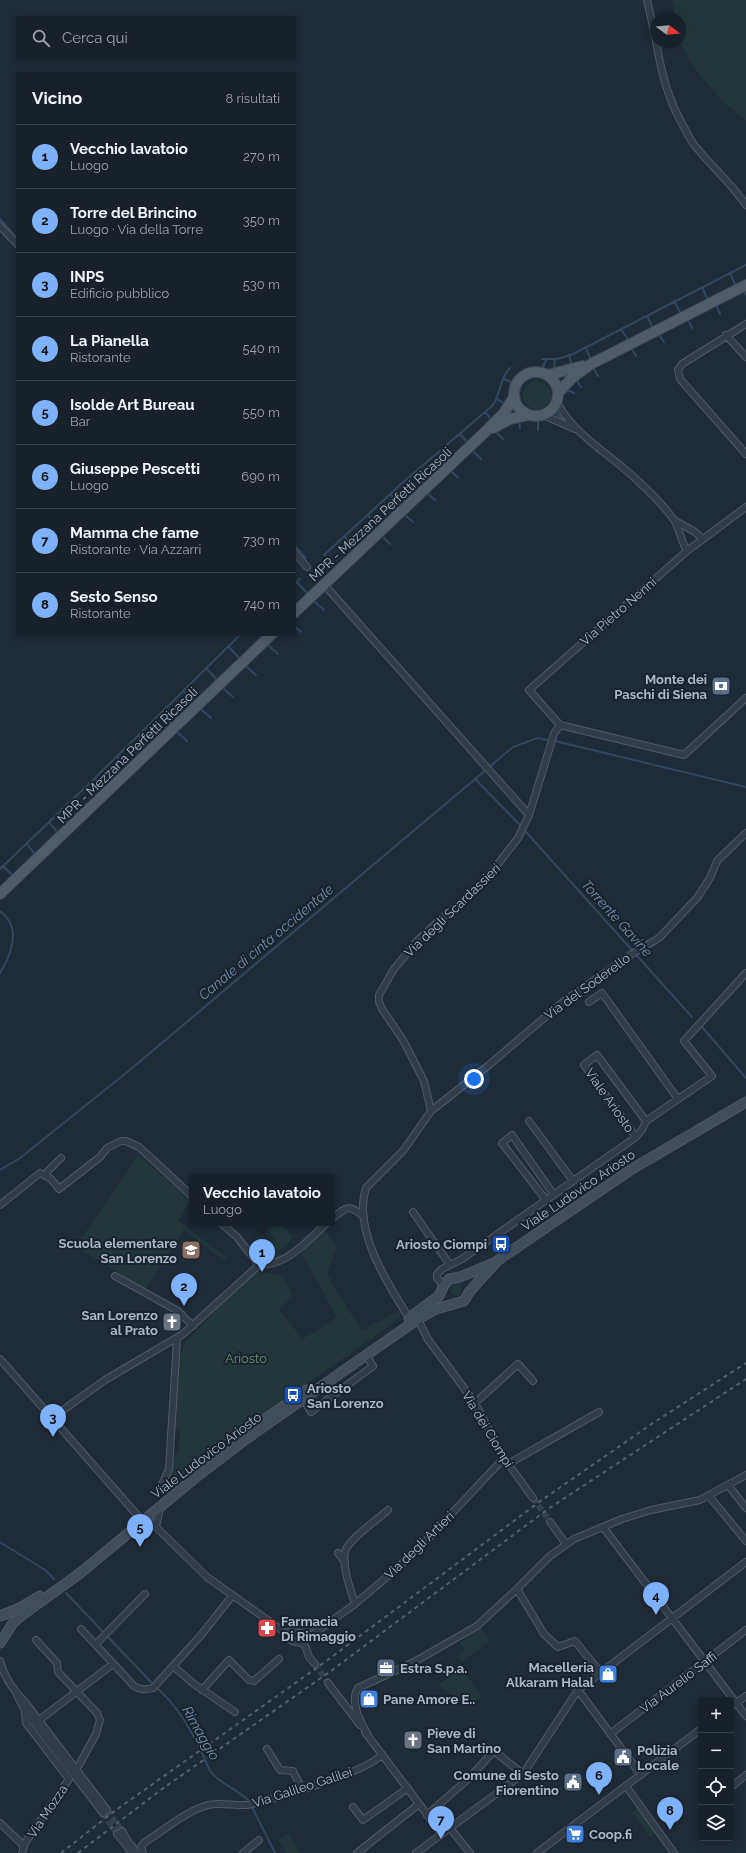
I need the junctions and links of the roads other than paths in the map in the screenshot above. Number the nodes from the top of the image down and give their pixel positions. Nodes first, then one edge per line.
1 (647, 0) edge
2 (650, 14) edge
3 (657, 48) edge
4 (746, 206) edge
5 (0, 226) edge
6 (16, 243) edge
7 (746, 285) edge
8 (746, 324) edge
9 (726, 335) junction
10 (746, 357) edge
11 (591, 364) junction
12 (548, 375) junction
13 (514, 397) junction
14 (558, 397) junction
15 (528, 415) junction
16 (543, 415) junction
17 (578, 431) junction
18 (484, 433) junction
19 (746, 454) edge
20 (746, 507) edge
21 (673, 519) junction
22 (703, 539) junction
23 (687, 551) junction
24 (296, 554) edge
25 (307, 568) dead end
26 (328, 589) dead end
27 (296, 611) edge
28 (270, 636) edge
29 (746, 698) edge
30 (560, 725) junction
31 (529, 815) junction
32 (746, 833) edge
33 (0, 894) edge
34 (746, 973) edge
35 (589, 1002) dead end
36 (746, 1095) edge
37 (678, 1099) junction
38 (746, 1102) edge
39 (431, 1111) junction
40 (529, 1121) dead end
41 (646, 1122) junction
42 (636, 1137) junction
43 (676, 1142) junction
44 (60, 1158) dead end
45 (40, 1173) dead end
46 (573, 1181) junction
47 (189, 1193) edge
48 (554, 1195) junction
49 (546, 1200) junction
50 (0, 1205) edge
51 (413, 1212) dead end
52 (335, 1216) edge
53 (364, 1217) junction
54 (224, 1226) edge
55 (324, 1226) edge
56 (497, 1261) junction
57 (259, 1265) junction
58 (450, 1265) junction
59 (116, 1276) dead end
60 (460, 1277) junction
61 (444, 1287) junction
62 (470, 1291) junction
63 (456, 1303) junction
64 (411, 1316) junction
65 (193, 1326) junction
66 (177, 1338) junction
67 (366, 1355) junction
68 (0, 1359) edge
69 (533, 1381) dead end
70 (309, 1389) junction
71 (302, 1401) junction
72 (475, 1403) junction
73 (599, 1412) dead end
74 (52, 1418) junction
75 (504, 1458) junction
76 (508, 1464) junction
77 (746, 1475) edge
78 (728, 1485) junction
79 (160, 1489) dead end
80 (709, 1496) junction
81 (533, 1498) tunnel mouth
82 (167, 1500) junction
83 (746, 1508) edge
84 (388, 1510) dead end
85 (142, 1518) junction
86 (550, 1522) tunnel mouth
87 (156, 1527) junction
88 (602, 1527) junction
89 (746, 1541) edge
90 (566, 1544) junction
91 (338, 1553) dead end
92 (345, 1562) junction
93 (746, 1562) edge
94 (517, 1589) junction
95 (48, 1594) junction
96 (145, 1594) dead end
97 (232, 1596) junction
98 (355, 1604) junction
99 (0, 1616) edge
100 (672, 1618) junction
101 (327, 1623) junction
102 (305, 1628) junction
103 (82, 1629) dead end
104 (746, 1630) edge
105 (0, 1631) edge
106 (290, 1632) junction
107 (36, 1640) dead end
108 (305, 1640) junction
109 (0, 1643) edge
110 (96, 1644) junction
111 (279, 1659) dead end
112 (0, 1661) edge
113 (704, 1662) junction
114 (114, 1664) junction
115 (315, 1664) tunnel mouth
116 (173, 1666) junction
117 (600, 1672) junction
118 (0, 1675) edge
119 (9, 1683) junction
120 (328, 1683) tunnel mouth
121 (202, 1690) junction
122 (578, 1690) junction
123 (77, 1691) junction
124 (16, 1692) junction
125 (746, 1696) edge
126 (728, 1697) edge
127 (734, 1705) edge
128 (25, 1711) junction
129 (235, 1712) dead end
130 (746, 1716) edge
131 (39, 1720) junction
132 (698, 1731) edge
133 (610, 1734) junction
134 (368, 1735) junction
135 (267, 1749) dead end
136 (382, 1754) junction
137 (79, 1765) dead end
138 (523, 1774) junction
139 (641, 1775) junction
140 (746, 1775) edge
141 (734, 1785) edge
142 (626, 1786) junction
143 (408, 1788) junction
144 (302, 1789) junction
145 (419, 1804) junction
146 (353, 1807) dead end
147 (427, 1815) junction
148 (0, 1823) edge
149 (450, 1828) junction
150 (120, 1832) tunnel mouth
151 (441, 1833) junction
152 (259, 1840) dead end
153 (24, 1846) junction
154 (129, 1847) edge
155 (22, 1853) edge
156 (137, 1853) edge
157 (143, 1853) edge
158 (244, 1853) edge
159 (357, 1853) edge
160 (417, 1853) edge
161 (470, 1853) edge
162 (537, 1853) edge
163 (674, 1853) edge

1 - 2 street
3 - 4 street
5 - 6 street
7 - 11 main road
8 - 9 street
9 - 10 street
9 - 19 street
11 - 12 main road
11 - 14 main road
12 - 13 main road
12 - 14 main road
13 - 15 main road
13 - 18 main road, MPR - Mezzana Perfetti Ricasoli
14 - 16 main road
14 - 17 street
15 - 16 main road
15 - 18 main road, MPR - Mezzana Perfetti Ricasoli
16 - 17 street
17 - 21 street
18 - 27 main road, MPR - Mezzana Perfetti Ricasoli
20 - 22 street, Via Pietro Nenni
21 - 22 street
21 - 23 street
22 - 23 street, Via Pietro Nenni
23 - 30 street, Via Pietro Nenni
24 - 25 street
26 - 31 street
28 - 33 main road, MPR - Mezzana Perfetti Ricasoli
29 - 30 street
30 - 31 street, Via degli Scardassieri
31 - 39 street, Via degli Scardassieri
32 - 39 street, Via del Soderello
34 - 37 street
35 - 37 street
36 - 43 street, Viale Ludovico Ariosto
37 - 41 street
38 - 43 street, Viale Ludovico Ariosto
39 - 53 street
40 - 46 street
41 - 42 street
41 - 42 street, Viale Ariosto
42 - 46 street
43 - 56 street, Viale Ludovico Ariosto
44 - 47 street
45 - 50 street
46 - 48 street
48 - 49 street
48 - 49 street
49 - 58 street
51 - 58 street
52 - 53 street
53 - 64 street, Via dei Ciompi
54 - 57 street
55 - 57 street
56 - 60 street, Viale Ludovico Ariosto
56 - 62 street, Viale Ludovico Ariosto
57 - 65 street
58 - 61 street
59 - 65 street
60 - 61 street, Viale Ludovico Ariosto
60 - 62 street
61 - 63 street
61 - 64 street, Viale Ludovico Ariosto
62 - 63 street, Viale Ludovico Ariosto
63 - 64 street, Viale Ludovico Ariosto
64 - 67 street, Viale Ludovico Ariosto
64 - 70 street, Viale Ludovico Ariosto
64 - 72 street, Via dei Ciompi
65 - 66 street
66 - 74 street
66 - 79 street
67 - 71 street, Viale Ludovico Ariosto
67 - 71 street
68 - 74 street
69 - 72 street
70 - 71 street, Viale Ludovico Ariosto
70 - 85 street, Viale Ludovico Ariosto
71 - 82 street, Viale Ludovico Ariosto
72 - 75 street, Via dei Ciompi
73 - 76 street
74 - 85 street
75 - 76 street, Via dei Ciompi
75 - 98 street, Via degli Artieri
76 - 81 street, Via dei Ciompi
77 - 78 street
78 - 80 street
78 - 83 street
80 - 88 street
80 - 89 street
82 - 85 street, Viale Ludovico Ariosto
82 - 87 street
84 - 92 street
85 - 87 street
85 - 95 street, Viale Ludovico Ariosto
86 - 90 street
87 - 97 street
88 - 90 street
88 - 100 street
90 - 94 street
91 - 92 street
92 - 98 street
93 - 100 street
94 - 117 street
94 - 134 street
95 - 99 street, Viale Ludovico Ariosto
95 - 109 street, Viale Ludovico Ariosto
96 - 110 street
97 - 106 street
97 - 116 street
98 - 101 street, Via degli Artieri
100 - 113 street
100 - 117 street
101 - 102 street, Via degli Artieri
101 - 108 street, Via degli Artieri
102 - 106 street
102 - 108 street
103 - 110 street
104 - 113 street, Via Aurelio Saffi
105 - 109 street, Viale Ludovico Ariosto
106 - 108 street
107 - 123 street
108 - 115 street
110 - 114 street
111 - 121 street
112 - 119 street
113 - 126 street
113 - 133 street, Via Aurelio Saffi
114 - 116 street
114 - 123 street
116 - 121 street
117 - 122 street
118 - 119 street
119 - 124 street
120 - 134 street
121 - 129 street
122 - 133 street
122 - 138 street
123 - 131 street
123 - 137 street
124 - 128 street
124 - 131 street
125 - 127 street
127 - 130 street
128 - 131 street
128 - 153 street, Via Mozza
132 - 139 street
133 - 139 street
134 - 136 street
135 - 144 street
136 - 143 street
136 - 144 street, Via Galileo Galilei
138 - 147 street
138 - 149 street
139 - 142 street
140 - 141 street
142 - 162 street
142 - 163 street
143 - 145 street
143 - 146 street
144 - 157 street, Via Galileo Galilei
145 - 147 street
145 - 159 street
147 - 151 street
148 - 153 street
149 - 151 street
149 - 161 street
150 - 154 street
151 - 160 street
152 - 158 street
153 - 155 street, Via Mozza
154 - 156 street

